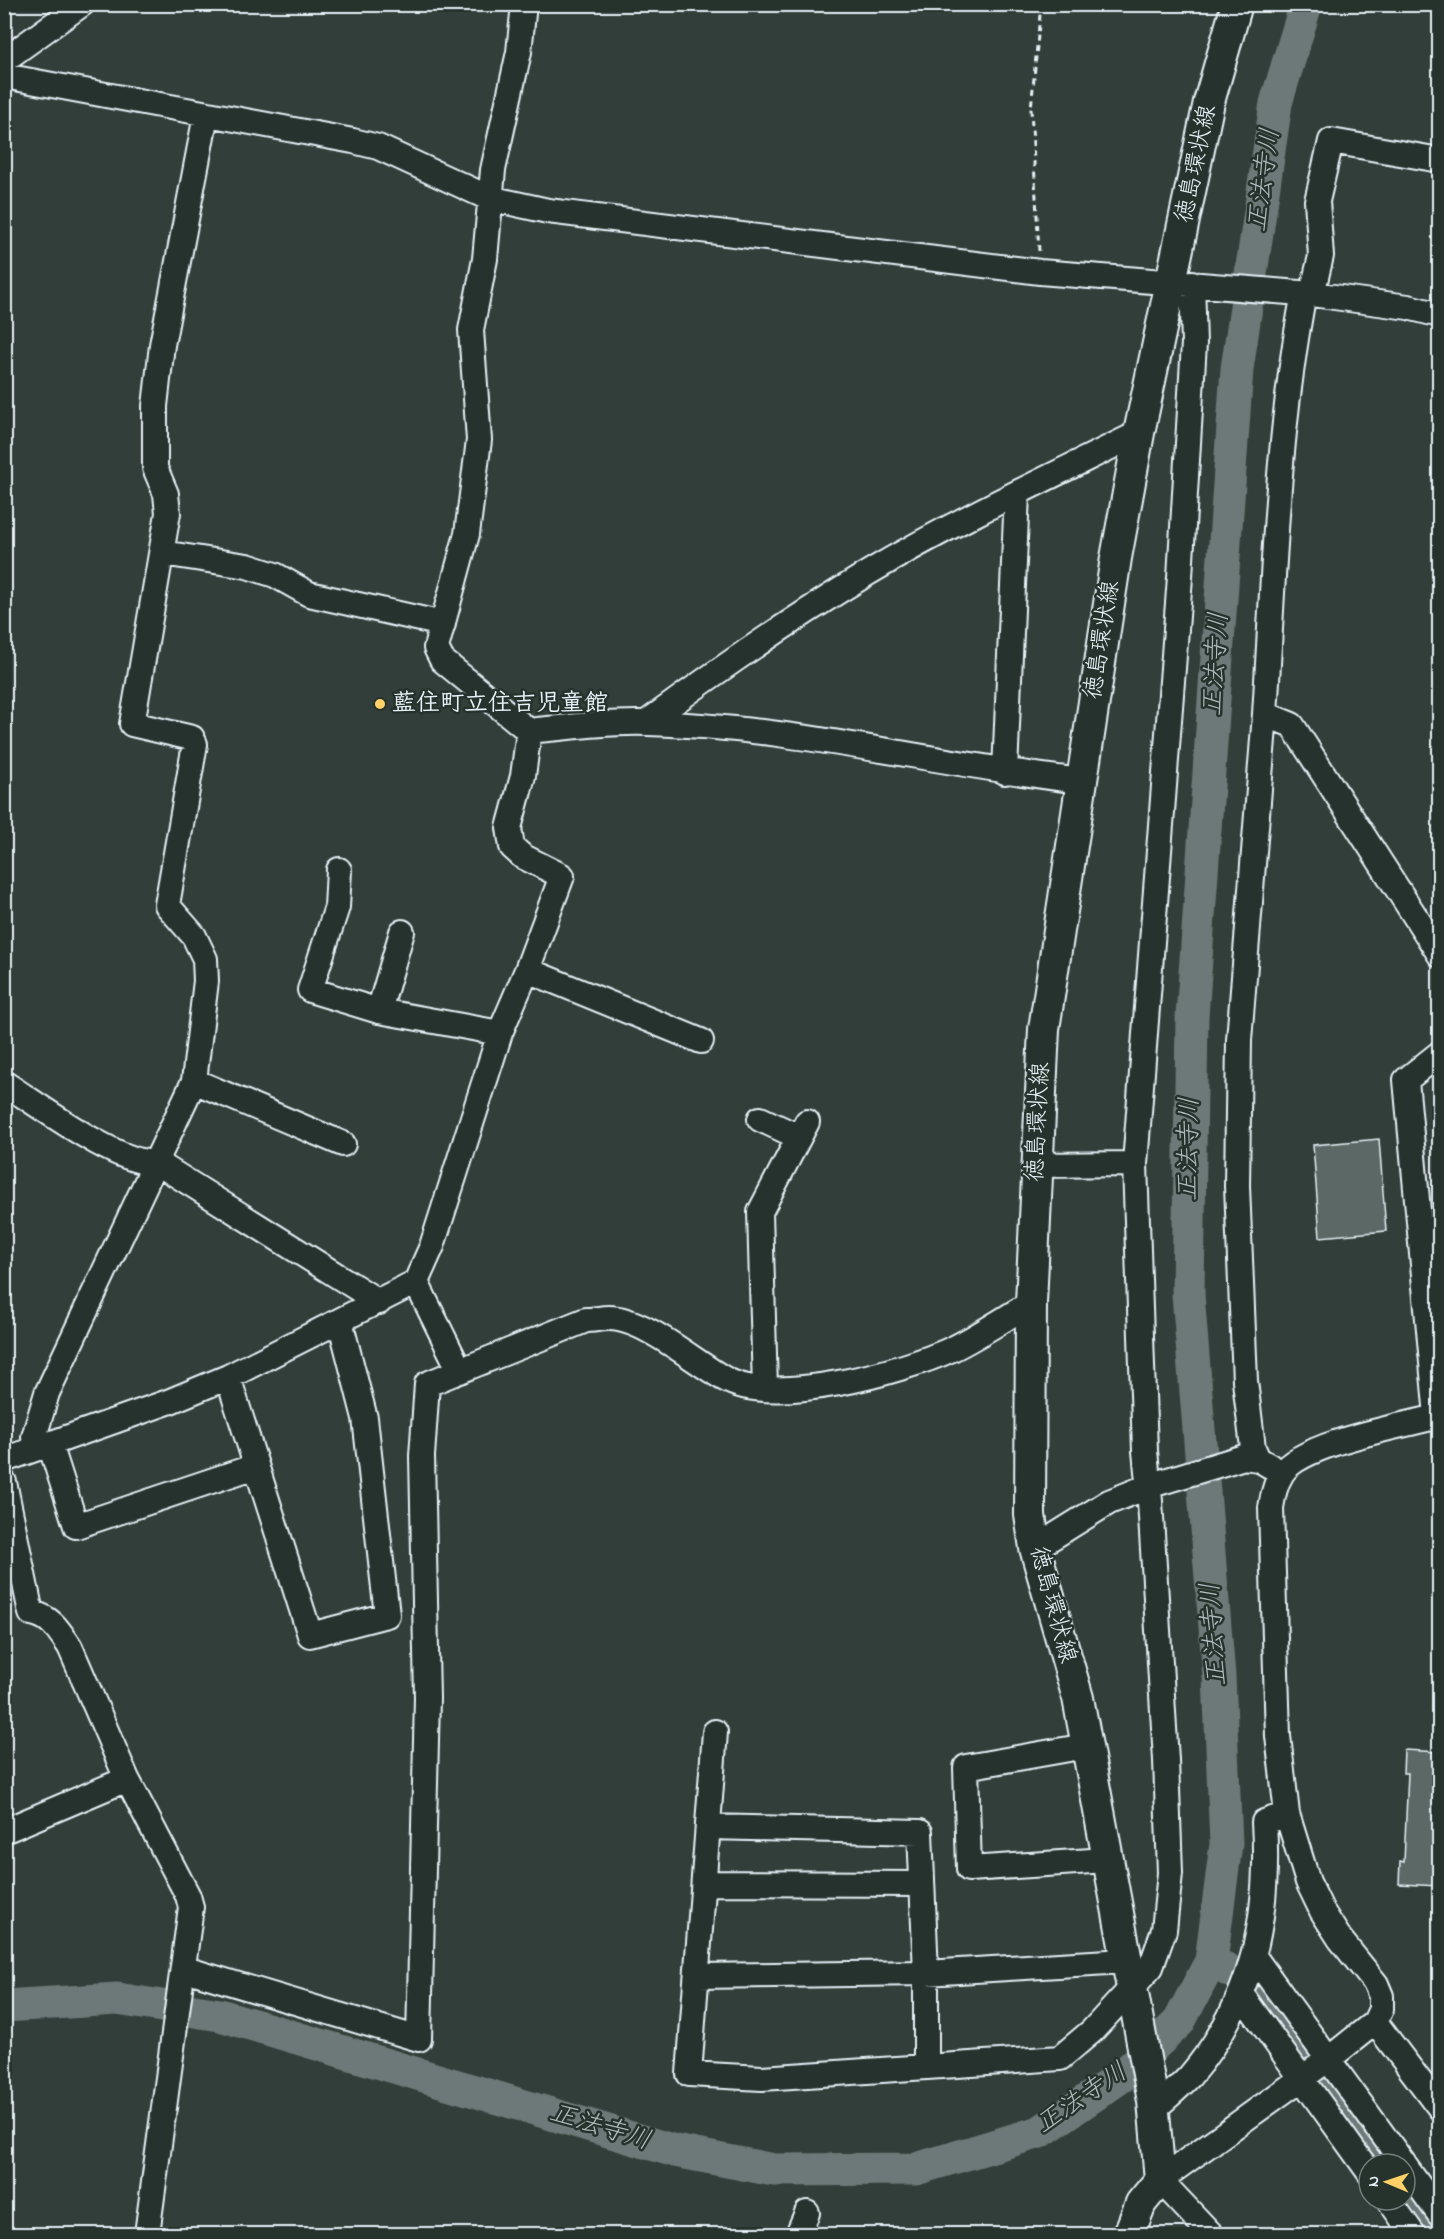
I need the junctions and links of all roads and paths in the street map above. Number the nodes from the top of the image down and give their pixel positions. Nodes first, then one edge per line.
1 (82, 4) edge
2 (524, 4) edge
3 (1041, 4) edge
4 (1237, 4) edge
5 (4, 60) edge
6 (4, 76) edge
7 (206, 115) junction
8 (1440, 160) edge
9 (489, 198) junction
10 (1040, 272) junction
11 (1189, 283) junction
12 (1303, 293) junction
13 (1440, 315) edge
14 (1139, 433) junction
15 (1017, 493) junction
16 (162, 553) junction
17 (443, 624) junction
18 (1265, 714) junction
19 (646, 723) junction
20 (529, 731) junction
21 (1005, 772) junction
22 (1081, 781) junction
23 (339, 870) dead end
24 (402, 932) dead end
25 (1440, 956) edge
26 (527, 970) junction
27 (379, 1011) junction
28 (500, 1033) junction
29 (701, 1041) dead end
30 (1440, 1053) edge
31 (194, 1081) junction
32 (4, 1083) edge
33 (760, 1119) dead end
34 (343, 1144) dead end
35 (156, 1162) junction
36 (1135, 1164) junction
37 (1036, 1165) junction
38 (416, 1282) junction
39 (379, 1302) junction
40 (1031, 1303) junction
41 (340, 1321) junction
42 (460, 1371) junction
43 (228, 1377) junction
44 (765, 1389) junction
45 (1438, 1416) edge
46 (43, 1446) junction
47 (1251, 1458) junction
48 (4, 1460) edge
49 (256, 1466) junction
50 (1282, 1473) junction
51 (4, 1482) edge
52 (1153, 1485) junction
53 (1035, 1548) junction
54 (715, 1732) dead end
55 (1086, 1746) junction
56 (127, 1779) junction
57 (1287, 1814) junction
58 (709, 1827) junction
59 (4, 1831) edge
60 (1107, 1860) junction
61 (705, 1883) junction
62 (922, 1884) junction
63 (1253, 1962) junction
64 (184, 1973) junction
65 (926, 1974) junction
66 (699, 1976) junction
67 (1130, 1986) junction
68 (1242, 1992) junction
69 (1376, 2022) junction
70 (926, 2067) junction
71 (1316, 2068) junction
72 (1153, 2106) junction
73 (1440, 2108) edge
74 (1359, 2152) edge
75 (1392, 2152) edge
76 (1160, 2180) junction
77 (1417, 2183) edge
78 (1397, 2212) edge
79 (1440, 2216) edge
80 (147, 2235) edge
81 (1128, 2235) edge
82 (1211, 2235) edge
83 (1413, 2235) edge

1 - 5 street
2 - 9 street
3 - 10 path
4 - 11 main road, 徳島環状線
6 - 7 street
7 - 9 street
7 - 16 street
8 - 12 street
9 - 10 street
9 - 17 street
10 - 11 street
11 - 12 street
11 - 14 main road, 徳島環状線
11 - 36 street
12 - 13 street
12 - 18 street
14 - 15 street
14 - 22 main road, 徳島環状線
15 - 19 street
15 - 21 street
16 - 17 street
16 - 31 street
17 - 20 street
18 - 25 street
18 - 47 street
19 - 20 street
19 - 21 street
20 - 26 street
21 - 22 street
22 - 37 main road, 徳島環状線
23 - 27 street
24 - 27 street
26 - 28 street
26 - 29 street
27 - 28 street
28 - 38 street
30 - 45 street
31 - 34 street
31 - 35 street
32 - 35 street
33 - 44 street
35 - 39 street
35 - 46 street
36 - 37 street
36 - 52 street
37 - 40 main road, 徳島環状線
38 - 39 street
38 - 42 street
39 - 41 street
40 - 44 street
40 - 53 main road, 徳島環状線
41 - 43 street
41 - 49 street
42 - 44 street
42 - 64 street
43 - 46 street
43 - 49 street
45 - 50 street
46 - 48 street
46 - 49 street
47 - 50 street
47 - 52 street
50 - 57 street
51 - 56 street
52 - 53 street
52 - 67 street
53 - 55 main road, 徳島環状線
54 - 58 street
55 - 60 main road, 徳島環状線
55 - 60 street
56 - 59 street
56 - 64 street
57 - 63 street
57 - 69 street
58 - 61 street
58 - 62 street
60 - 67 main road, 徳島環状線
61 - 62 street
61 - 66 street
62 - 65 street
63 - 68 street
63 - 71 street
64 - 80 street
65 - 66 street
65 - 67 street
65 - 70 street
66 - 70 street
67 - 70 street
67 - 72 main road, 徳島環状線
68 - 71 street
68 - 72 street
69 - 71 street
69 - 73 street
71 - 74 street
71 - 75 street
71 - 76 street
72 - 76 main road, 徳島環状線
76 - 81 main road
76 - 82 street
77 - 79 street
78 - 83 street

